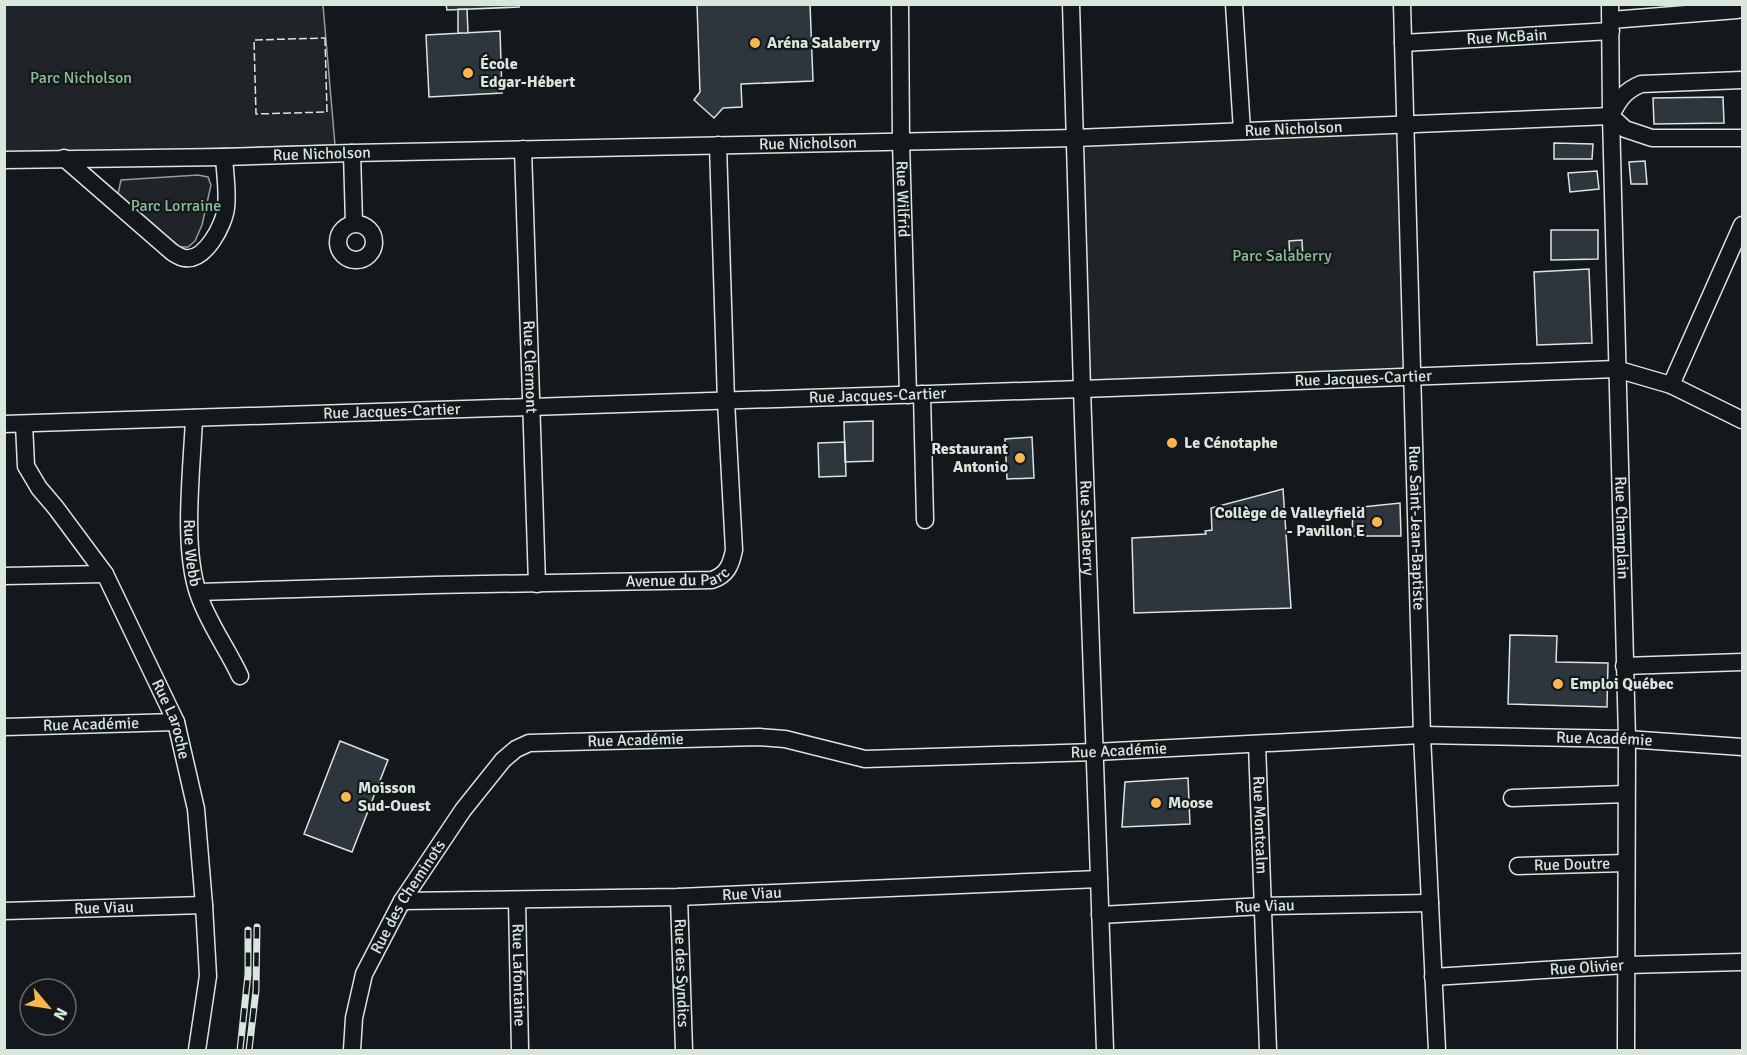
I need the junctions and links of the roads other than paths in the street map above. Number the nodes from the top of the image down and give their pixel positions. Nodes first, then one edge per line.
1 (900, 4) edge
2 (1071, 4) edge
3 (1234, 4) edge
4 (1402, 4) edge
5 (1737, 10) dead end
6 (1611, 19) edge
7 (1403, 43) junction
8 (1743, 80) edge
9 (1611, 116) junction
10 (1405, 124) junction
11 (1242, 131) junction
12 (1075, 138) junction
13 (1743, 138) edge
14 (901, 141) junction
15 (718, 145) junction
16 (523, 149) junction
17 (352, 153) junction
18 (224, 157) junction
19 (64, 158) junction
20 (4, 160) edge
21 (354, 223) dead end
22 (1743, 225) edge
23 (1617, 369) junction
24 (1412, 377) junction
25 (1671, 385) junction
26 (1082, 389) junction
27 (915, 394) junction
28 (726, 400) junction
29 (531, 407) junction
30 (194, 418) junction
31 (1743, 420) edge
32 (24, 423) junction
33 (4, 424) edge
34 (925, 520) dead end
35 (105, 574) junction
36 (4, 576) edge
37 (537, 584) junction
38 (198, 592) junction
39 (1743, 662) edge
40 (1624, 666) junction
41 (240, 676) dead end
42 (176, 722) junction
43 (4, 727) edge
44 (1422, 735) junction
45 (1627, 739) junction
46 (1257, 744) junction
47 (1743, 747) edge
48 (1095, 752) junction
49 (503, 760) joint
50 (1626, 794) junction
51 (1512, 798) dead end
52 (1626, 863) junction
53 (1518, 866) dead end
54 (1099, 879) junction
55 (679, 897) junction
56 (402, 900) junction
57 (517, 900) junction
58 (1430, 903) junction
59 (204, 905) junction
60 (1263, 906) junction
61 (4, 911) edge
62 (1100, 915) junction
63 (1743, 962) edge
64 (1626, 966) junction
65 (1433, 977) junction
66 (198, 1050) edge
67 (352, 1050) edge
68 (520, 1050) edge
69 (684, 1050) edge
70 (1105, 1050) edge
71 (1268, 1050) edge
72 (1437, 1050) edge
73 (1626, 1050) edge

1 - 14 street, Rue Wilfrid
2 - 12 street, Rue Salaberry
3 - 11 street
4 - 7 street, Rue Saint-Jean-Baptiste
5 - 6 street, Rue McBain
6 - 7 street, Rue McBain
6 - 9 street, Rue Champlain
7 - 10 street, Rue Saint-Jean-Baptiste
8 - 9 street
9 - 10 street, Rue Nicholson
9 - 13 street
9 - 23 street, Rue Champlain
10 - 11 street, Rue Nicholson
10 - 24 street, Rue Saint-Jean-Baptiste
11 - 12 street, Rue Nicholson
12 - 14 street, Rue Nicholson
12 - 26 street, Rue Salaberry
14 - 15 street, Rue Nicholson
14 - 27 street, Rue Wilfrid
15 - 16 street, Rue Nicholson
15 - 28 street, Avenue du Parc
16 - 17 street, Rue Nicholson
16 - 29 street, Rue Clermont
17 - 18 street, Rue Nicholson
17 - 21 street
18 - 19 street, Rue Nicholson
18 - 19 street
19 - 20 street, Rue Nicholson
22 - 25 street
23 - 24 street, Rue Jacques-Cartier
23 - 25 street, Rue Jacques-Cartier
23 - 40 street, Rue Champlain
24 - 26 street, Rue Jacques-Cartier
24 - 44 street, Rue Saint-Jean-Baptiste
25 - 31 street, Rue Jacques-Cartier
26 - 27 street, Rue Jacques-Cartier
26 - 48 street, Rue Salaberry
27 - 28 street, Rue Jacques-Cartier
27 - 34 street, Rue Wilfrid
28 - 29 street, Rue Jacques-Cartier
28 - 37 street, Avenue du Parc
29 - 30 street, Rue Jacques-Cartier
29 - 37 street, Rue Clermont
30 - 32 street, Rue Jacques-Cartier
30 - 38 street, Rue Webb
32 - 33 street, Rue Jacques-Cartier
32 - 35 street, Rue Laroche
35 - 36 street
35 - 42 street, Rue Laroche
37 - 38 street, Avenue du Parc
38 - 41 street, Rue Webb
39 - 40 street
40 - 45 street, Rue Champlain
42 - 43 street, Rue Académie
42 - 59 street, Rue Laroche
44 - 45 street, Rue Académie
44 - 46 street, Rue Académie
44 - 58 street, Rue Saint-Jean-Baptiste
45 - 47 street, Rue Académie
45 - 50 street, Rue Champlain
46 - 48 street, Rue Académie
46 - 60 street, Rue Montcalm
48 - 49 street, Rue Académie
48 - 54 street, Rue Salaberry
49 - 56 street, Rue des Cheminots
50 - 51 street
50 - 52 street, Rue Champlain
52 - 53 street, Rue Doutre
52 - 64 street, Rue Champlain
54 - 55 street, Rue Viau
54 - 62 street, Rue Salaberry
55 - 57 street, Rue Viau
55 - 69 street, Rue des Syndics
56 - 57 street, Rue Viau
56 - 67 street, Rue des Cheminots
57 - 68 street, Rue Lafontaine
58 - 60 street, Rue Viau
58 - 65 street, Rue Saint-Jean-Baptiste
59 - 61 street, Rue Viau
59 - 66 street, Rue Laroche
60 - 62 street, Rue Viau
60 - 71 street, Rue Montcalm
62 - 70 street, Rue Salaberry
63 - 64 street, Rue Olivier
64 - 65 street, Rue Olivier
64 - 73 street, Rue Champlain
65 - 72 street, Rue Saint-Jean-Baptiste

